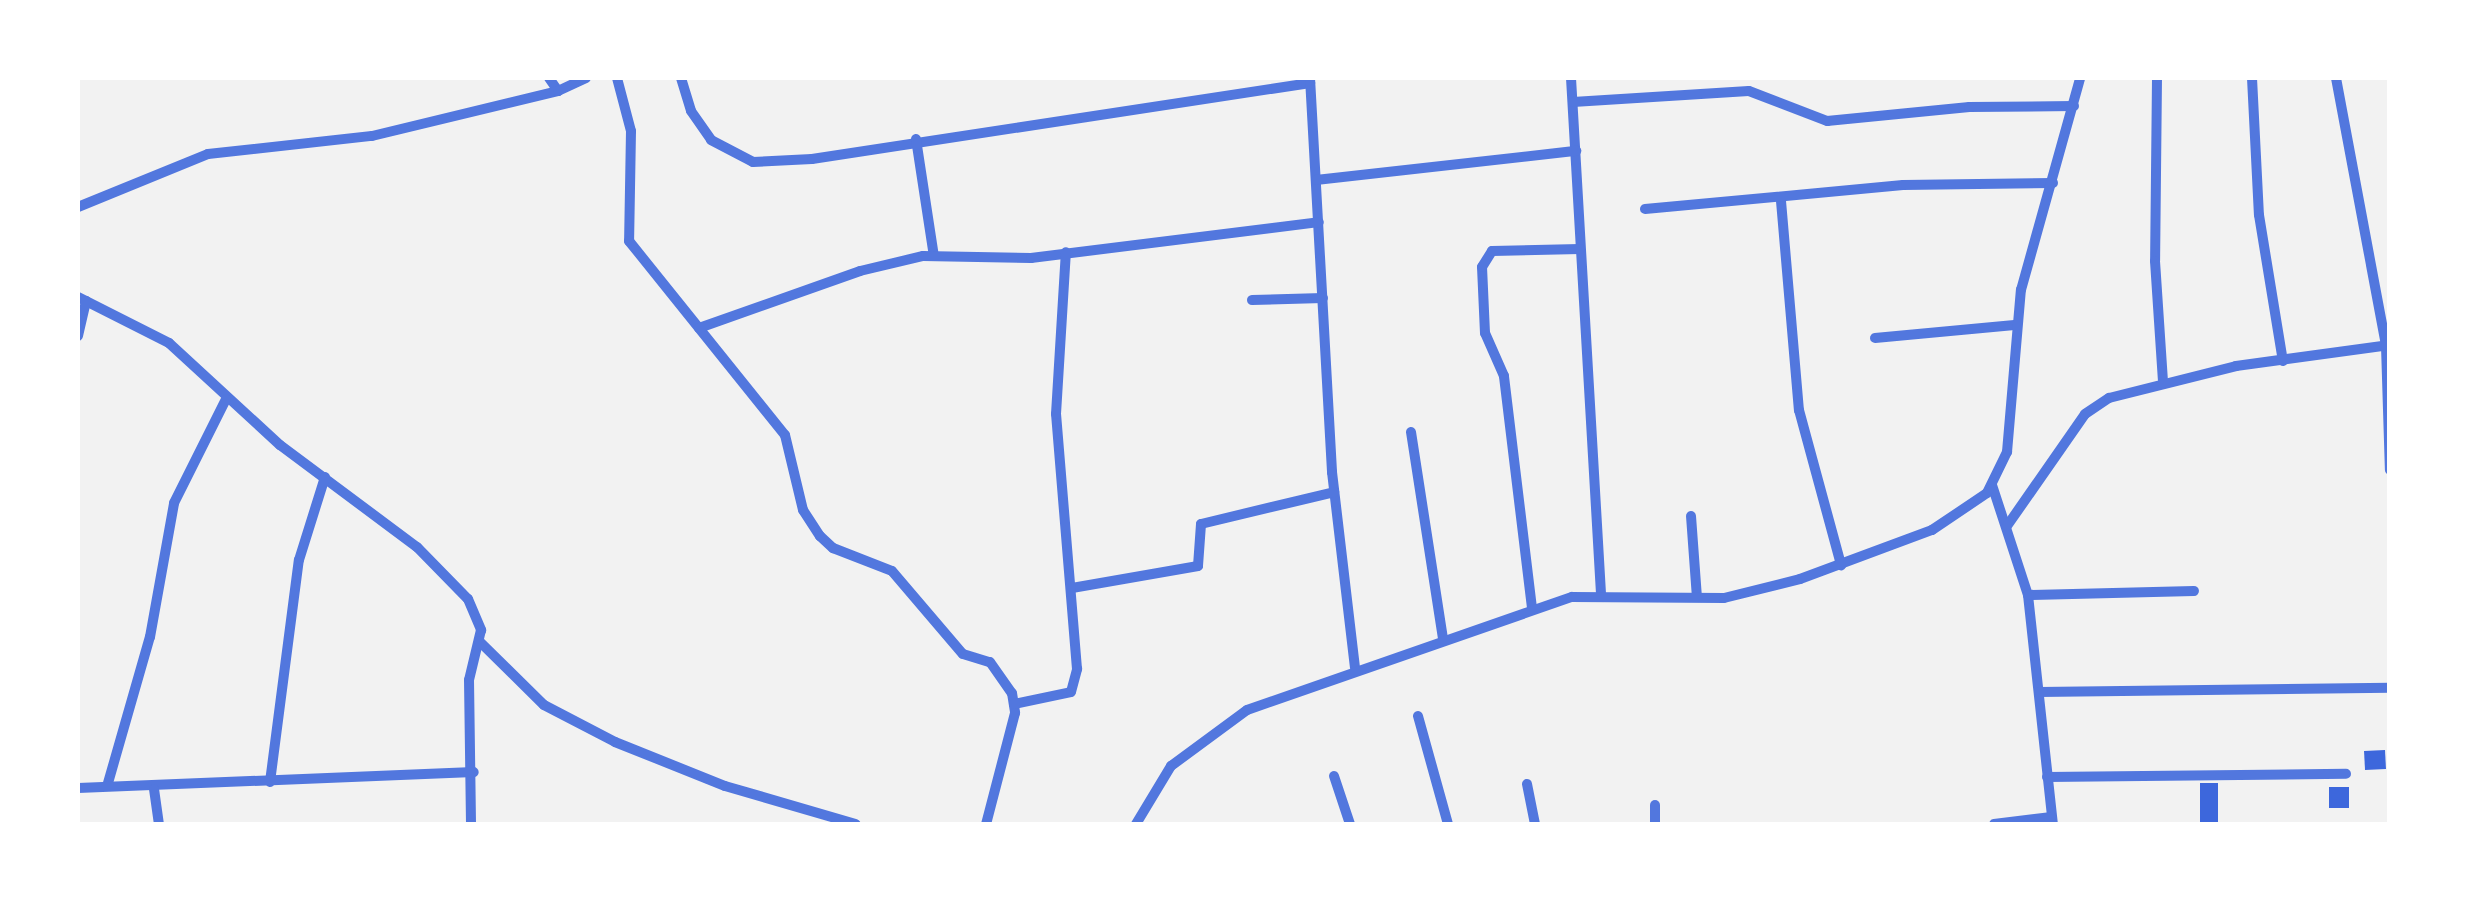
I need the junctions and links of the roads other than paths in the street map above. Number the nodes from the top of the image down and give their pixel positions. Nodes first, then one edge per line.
1 (549, 78) edge
2 (586, 78) edge
3 (617, 78) edge
4 (681, 78) edge
5 (1571, 78) edge
6 (2080, 78) edge
7 (2157, 78) edge
8 (2252, 78) edge
9 (2336, 78) edge
10 (1310, 80) edge
11 (558, 91) junction
12 (1573, 102) junction
13 (2074, 106) junction
14 (916, 139) junction
15 (1576, 151) junction
16 (1316, 180) junction
17 (2052, 184) junction
18 (1781, 202) junction
19 (78, 206) edge
20 (1645, 210) dead end
21 (1319, 222) junction
22 (1580, 249) junction
23 (1066, 252) junction
24 (934, 256) junction
25 (1322, 298) junction
26 (82, 299) edge
27 (1252, 300) dead end
28 (2014, 325) junction
29 (699, 328) junction
30 (78, 336) edge
31 (1875, 338) dead end
32 (2388, 345) edge
33 (2283, 361) junction
34 (2163, 380) junction
35 (226, 399) junction
36 (1411, 432) dead end
37 (2390, 470) edge
38 (325, 477) junction
39 (1992, 484) junction
40 (1334, 492) junction
41 (1691, 516) dead end
42 (2007, 526) junction
43 (1841, 565) junction
44 (1072, 588) junction
45 (2194, 591) dead end
46 (1602, 593) junction
47 (2028, 595) junction
48 (1697, 597) junction
49 (1532, 608) junction
50 (1443, 640) junction
51 (479, 641) junction
52 (1354, 668) junction
53 (2390, 688) edge
54 (2039, 692) junction
55 (1014, 704) junction
56 (1418, 716) dead end
57 (474, 772) junction
58 (2346, 774) dead end
59 (1334, 776) dead end
60 (2048, 777) junction
61 (270, 782) junction
62 (108, 784) junction
63 (1527, 784) dead end
64 (78, 788) edge
65 (154, 789) junction
66 (1655, 805) dead end
67 (2052, 821) edge
68 (159, 824) edge
69 (472, 824) edge
70 (856, 824) edge
71 (986, 824) edge
72 (1136, 824) edge
73 (1350, 824) edge
74 (1448, 824) edge
75 (1534, 824) edge
76 (1655, 824) edge
77 (1994, 824) edge

1 - 11 street
2 - 11 street
3 - 29 street
4 - 14 street
5 - 12 street
6 - 13 street
7 - 34 street
8 - 33 street
9 - 32 street
10 - 14 street
10 - 16 street
11 - 19 street
12 - 13 street
12 - 15 street
13 - 17 street
14 - 24 street
15 - 16 street
15 - 22 street
16 - 21 street
17 - 18 street
17 - 28 street
18 - 20 street
18 - 43 street
21 - 23 street
21 - 25 street
22 - 46 street
22 - 49 street
23 - 24 street
23 - 44 street
24 - 29 street
25 - 27 street
25 - 40 street
26 - 30 street
26 - 35 street
28 - 31 street
28 - 39 street
29 - 55 street
32 - 33 street
32 - 37 street
33 - 34 street
34 - 42 street
35 - 38 street
35 - 62 street
36 - 50 street
38 - 51 street
38 - 61 street
39 - 42 street
39 - 43 street
40 - 44 street
40 - 52 street
41 - 48 street
42 - 47 street
43 - 48 street
44 - 55 street
45 - 47 street
46 - 48 street
46 - 49 street
47 - 54 street
49 - 50 street
50 - 52 street
51 - 57 street
51 - 70 street
52 - 72 street
53 - 54 street
54 - 60 street
55 - 71 street
56 - 74 street
57 - 61 street
57 - 69 street
58 - 60 street
59 - 73 street
60 - 67 street
61 - 65 street
62 - 64 street
62 - 65 street
63 - 75 street
65 - 68 street
66 - 76 street
67 - 77 street

